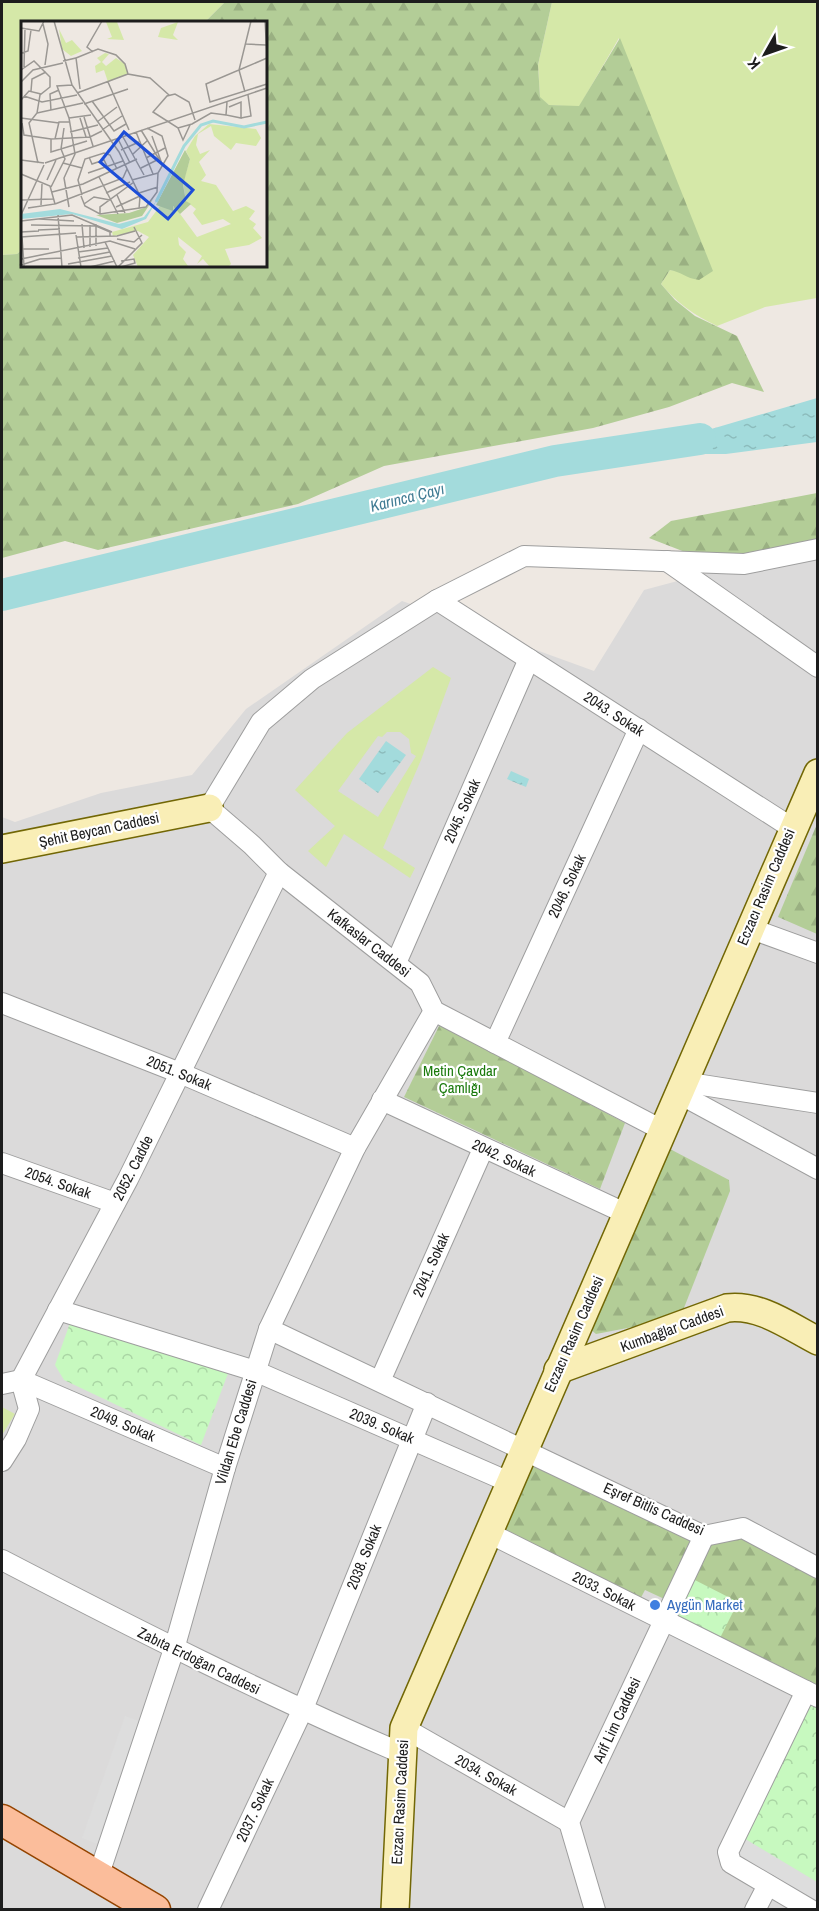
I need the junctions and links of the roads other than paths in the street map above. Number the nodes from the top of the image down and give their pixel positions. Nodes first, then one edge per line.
1 (818, 549) edge
2 (667, 561) junction
3 (436, 600) junction
4 (529, 659) junction
5 (818, 668) edge
6 (639, 729) junction
7 (816, 777) edge
8 (209, 808) junction
9 (792, 828) junction
10 (3, 854) edge
11 (279, 872) junction
12 (749, 927) junction
13 (818, 953) edge
14 (396, 963) junction
15 (2, 1003) edge
16 (434, 1011) junction
17 (495, 1043) junction
18 (180, 1073) junction
19 (680, 1087) junction
20 (382, 1100) junction
21 (818, 1102) edge
22 (662, 1130) junction
23 (355, 1148) junction
24 (483, 1149) junction
25 (2, 1163) edge
26 (818, 1169) edge
27 (115, 1203) junction
28 (627, 1214) junction
29 (58, 1310) junction
30 (269, 1329) junction
31 (818, 1341) edge
32 (255, 1371) junction
33 (558, 1371) junction
34 (380, 1381) junction
35 (11, 1382) edge
36 (427, 1403) junction
37 (412, 1438) junction
38 (523, 1448) junction
39 (2, 1461) edge
40 (225, 1468) junction
41 (509, 1482) junction
42 (488, 1532) junction
43 (704, 1536) junction
44 (2, 1560) edge
45 (818, 1568) edge
46 (665, 1621) junction
47 (174, 1649) junction
48 (812, 1694) edge
49 (302, 1711) junction
50 (402, 1741) junction
51 (2, 1820) edge
52 (569, 1822) junction
53 (2, 1836) edge
54 (98, 1877) junction
55 (768, 1885) junction
56 (124, 1910) edge
57 (155, 1910) edge
58 (208, 1910) edge
59 (395, 1910) edge
60 (595, 1910) edge
61 (755, 1910) edge
62 (811, 1910) edge

1 - 2 street
2 - 3 street
2 - 5 street
3 - 4 street, 2043. Sokak
3 - 8 street
4 - 6 street, 2043. Sokak
4 - 14 street, 2045. Sokak
6 - 9 street, 2043. Sokak
6 - 17 street, 2046. Sokak
7 - 9 main road, Eczacı Rasim Caddesi
8 - 10 main road, Şehit Beycan Caddesi
8 - 11 street, Kafkaslar Caddesi
9 - 12 main road, Eczacı Rasim Caddesi
11 - 14 street, Kafkaslar Caddesi
11 - 18 street, 2052. Cadde
12 - 13 street
12 - 19 main road, Eczacı Rasim Caddesi
14 - 16 street, Kafkaslar Caddesi
15 - 18 street, 2051. Sokak
16 - 17 street
16 - 20 street, Vildan Ebe Caddesi
17 - 22 street
18 - 23 street, 2051. Sokak
18 - 27 street, 2052. Cadde
19 - 21 street
19 - 22 main road, Eczacı Rasim Caddesi
19 - 26 street
20 - 23 street, Vildan Ebe Caddesi
20 - 24 street, 2042. Sokak
22 - 28 main road, Eczacı Rasim Caddesi
23 - 30 street, Vildan Ebe Caddesi
24 - 28 street, 2042. Sokak
24 - 34 street, 2041. Sokak
25 - 27 street, 2054. Sokak
27 - 29 street, 2052. Cadde
28 - 33 main road, Eczacı Rasim Caddesi
29 - 32 street, 2039. Sokak
29 - 35 street, 2052. Cadde
30 - 32 street, Vildan Ebe Caddesi
30 - 34 street, Eşref Bitlis Caddesi
31 - 33 main road, Kumbağlar Caddesi
32 - 37 street, 2039. Sokak
32 - 40 street, Vildan Ebe Caddesi
33 - 38 main road, Eczacı Rasim Caddesi
34 - 36 street, Eşref Bitlis Caddesi
35 - 39 street
35 - 40 street, 2049. Sokak
36 - 37 street, 2038. Sokak
36 - 38 street, Eşref Bitlis Caddesi
37 - 41 street, 2039. Sokak
37 - 49 street, 2038. Sokak
38 - 41 main road, Eczacı Rasim Caddesi
38 - 43 street, Eşref Bitlis Caddesi
40 - 47 street, Vildan Ebe Caddesi
41 - 42 main road, Eczacı Rasim Caddesi
42 - 46 street, 2033. Sokak
42 - 50 main road, Eczacı Rasim Caddesi
43 - 45 street, Eşref Bitlis Caddesi
43 - 46 street, Arif Lim Caddesi
44 - 47 street, Zabıta Erdoğan Caddesi
46 - 48 street, 2033. Sokak
46 - 52 street, Arif Lim Caddesi
47 - 49 street, Zabıta Erdoğan Caddesi
47 - 54 street, Vildan Ebe Caddesi
48 - 55 street
49 - 50 street, Zabıta Erdoğan Caddesi
49 - 58 street, 2037. Sokak
50 - 52 street, 2034. Sokak
50 - 59 main road, Eczacı Rasim Caddesi
51 - 54 main road
52 - 60 street
53 - 56 main road
54 - 57 main road
55 - 61 street
55 - 62 street

